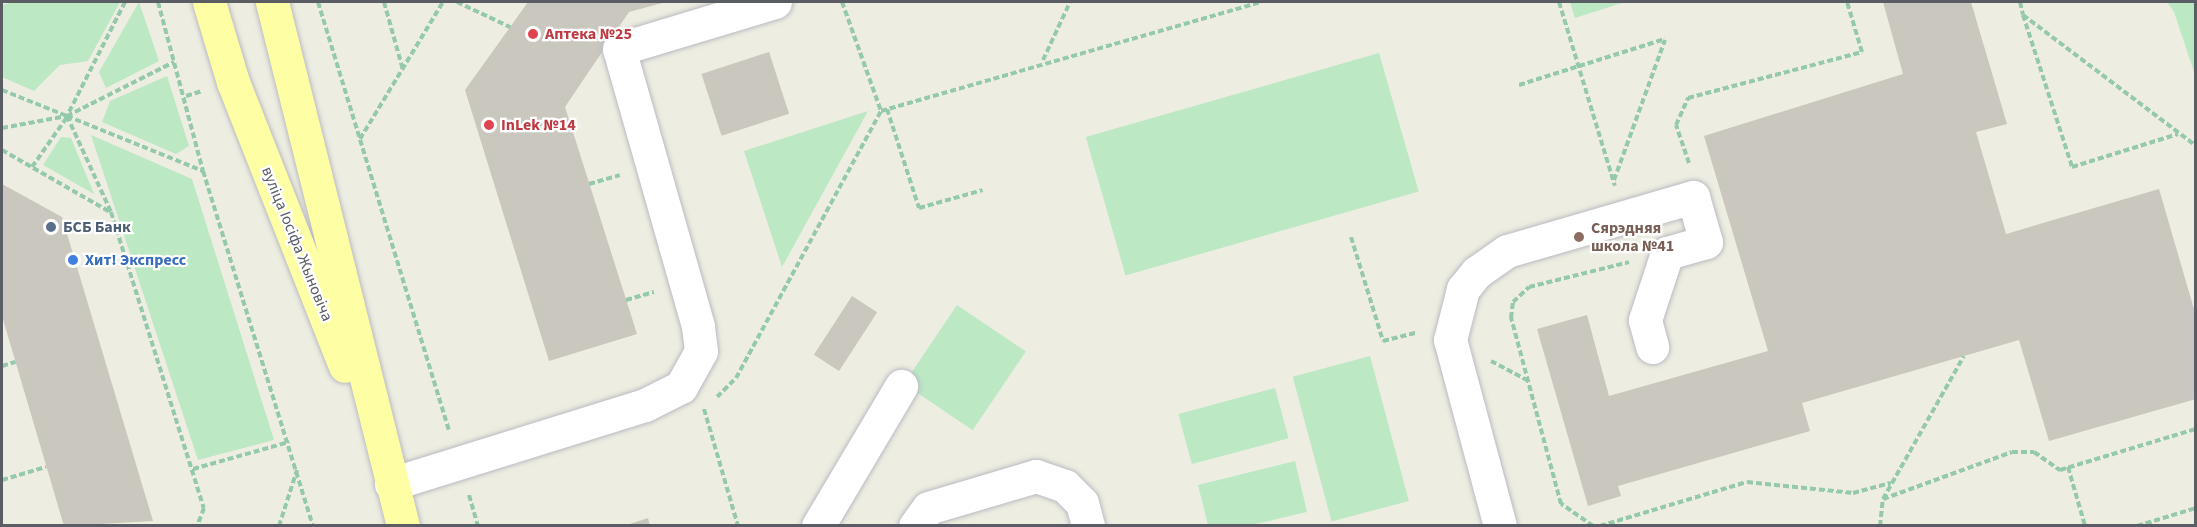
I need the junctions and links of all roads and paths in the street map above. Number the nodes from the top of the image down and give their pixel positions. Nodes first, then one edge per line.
1 (125, 2) edge
2 (158, 2) edge
3 (209, 2) edge
4 (272, 2) edge
5 (318, 2) edge
6 (384, 2) edge
7 (443, 2) edge
8 (458, 2) edge
9 (776, 2) edge
10 (842, 2) edge
11 (1070, 2) edge
12 (1262, 2) edge
13 (1559, 2) edge
14 (2020, 2) edge
15 (2024, 15) junction
16 (510, 27) dead end
17 (1042, 60) junction
18 (174, 62) junction
19 (1577, 65) junction
20 (404, 72) junction
21 (1519, 85) dead end
22 (2, 90) edge
23 (887, 109) junction
24 (881, 111) junction
25 (67, 116) junction
26 (2, 128) edge
27 (2178, 134) junction
28 (360, 139) junction
29 (2196, 146) edge
30 (2, 150) edge
31 (32, 167) junction
32 (203, 171) junction
33 (1614, 182) junction
34 (983, 190) dead end
35 (1616, 190) dead end
36 (111, 212) junction
37 (1652, 347) dead end
38 (1964, 356) dead end
39 (15, 362) dead end
40 (2, 366) edge
41 (901, 386) dead end
42 (2196, 429) edge
43 (289, 442) junction
44 (460, 464) junction
45 (46, 467) dead end
46 (2068, 467) junction
47 (193, 469) junction
48 (297, 469) junction
49 (2, 480) edge
50 (1892, 483) junction
51 (392, 484) junction
52 (1883, 499) junction
53 (2196, 508) edge
54 (197, 525) edge
55 (279, 525) edge
56 (313, 525) edge
57 (403, 525) edge
58 (478, 525) edge
59 (738, 525) edge
60 (818, 525) edge
61 (915, 525) edge
62 (1088, 525) edge
63 (1500, 525) edge
64 (1600, 525) edge
65 (1880, 525) edge
66 (2085, 525) edge
67 (2137, 525) edge

1 - 25 path
2 - 18 path
3 - 51 main road, вуліца Іосіфа Жыновіча
4 - 51 main road, вуліца Іосіфа Жыновіча
5 - 28 path
6 - 20 path
7 - 20 path
8 - 16 path
9 - 44 lane
10 - 24 path
11 - 17 path
12 - 17 path
13 - 19 path
14 - 15 path
15 - 27 path
15 - 27 path
17 - 23 path
18 - 25 path
18 - 32 path
19 - 21 path
19 - 33 path
19 - 33 path
20 - 28 path
22 - 25 path
23 - 24 path
23 - 34 path
24 - 59 path
25 - 26 path
25 - 31 path
25 - 32 path
25 - 36 path
27 - 29 path
28 - 44 path
30 - 31 path
31 - 36 path
32 - 43 path
33 - 35 path
36 - 47 path
37 - 63 lane
38 - 50 path
39 - 40 path
41 - 60 lane
42 - 46 path
43 - 47 path
43 - 48 path
44 - 51 lane
44 - 58 path
45 - 49 path
46 - 52 path
46 - 66 path
47 - 54 path
48 - 55 path
48 - 56 path
50 - 52 path
50 - 64 path
51 - 57 main road, вуліца Іосіфа Жыновіча
52 - 65 path
53 - 67 path
61 - 62 lane

